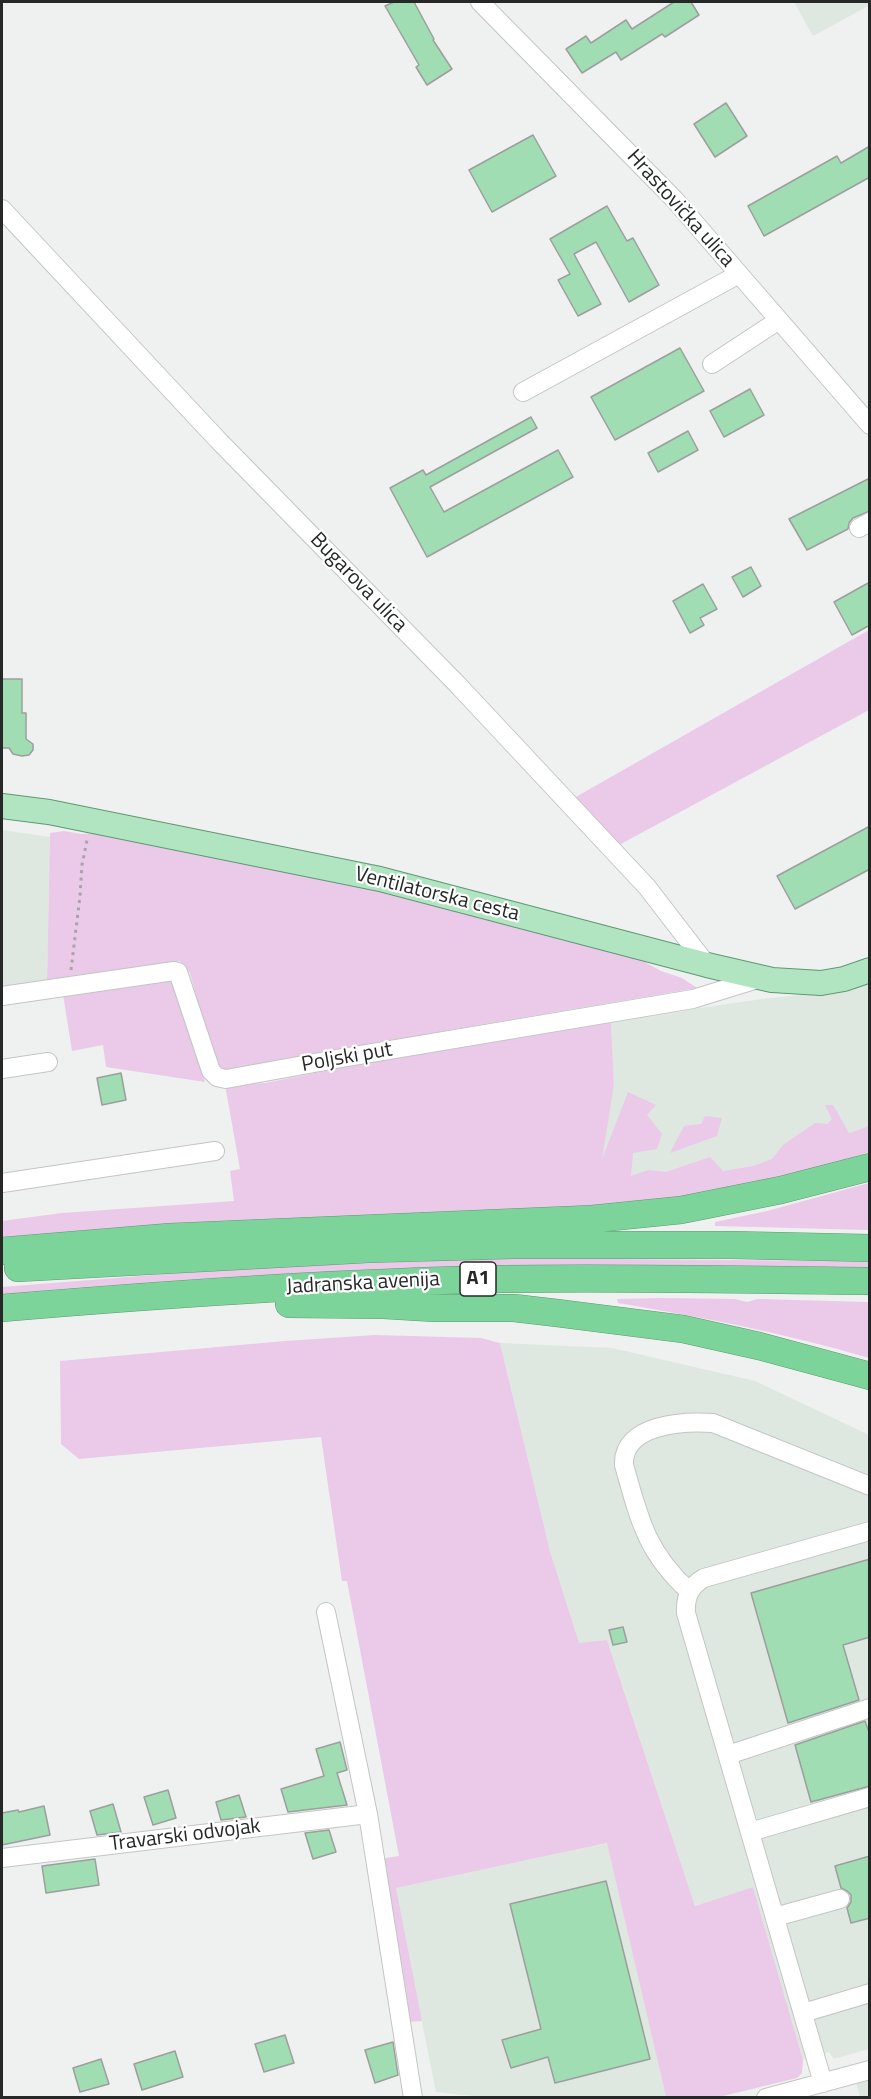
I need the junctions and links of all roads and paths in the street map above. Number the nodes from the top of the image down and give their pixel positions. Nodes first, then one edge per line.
1 (480, 2) edge
2 (2, 209) edge
3 (739, 274) junction
4 (779, 320) junction
5 (712, 364) dead end
6 (523, 392) dead end
7 (870, 425) edge
8 (2, 806) edge
9 (90, 820) junction
10 (706, 965) junction
11 (870, 970) edge
12 (762, 977) junction
13 (61, 987) junction
14 (2, 996) edge
15 (48, 1062) dead end
16 (2, 1069) edge
17 (215, 1151) dead end
18 (870, 1167) edge
19 (2, 1183) edge
20 (870, 1248) edge
21 (2, 1251) edge
22 (2, 1269) edge
23 (870, 1281) edge
24 (87, 1301) junction
25 (2, 1308) edge
26 (870, 1376) edge
27 (870, 1486) edge
28 (870, 1531) edge
29 (689, 1591) junction
30 (326, 1612) dead end
31 (870, 1708) edge
32 (728, 1755) junction
33 (870, 1797) edge
34 (368, 1814) junction
35 (750, 1832) junction
36 (2, 1858) edge
37 (840, 1899) dead end
38 (775, 1917) junction
39 (870, 1994) edge
40 (803, 2013) junction
41 (870, 2070) edge
42 (823, 2083) junction
43 (414, 2097) edge
44 (766, 2097) edge

1 - 3 street, Hrastovička ulica
2 - 10 street, Bugarova ulica
3 - 4 street, Hrastovička ulica
3 - 6 street
4 - 5 street
4 - 7 street, Hrastovička ulica
8 - 9 main road, Ventilatorska cesta
9 - 10 main road, Ventilatorska cesta
9 - 13 path
10 - 12 main road, Ventilatorska cesta
11 - 12 main road, Ventilatorska cesta
12 - 13 street, Poljski put
13 - 14 street, Poljski put
15 - 16 street
17 - 19 street
18 - 21 highway
20 - 22 highway, Jadranska avenija / A1
23 - 24 highway, Jadranska avenija / A1
24 - 25 highway, Jadranska avenija / A1
24 - 26 highway
27 - 29 street
28 - 29 street
29 - 32 street
30 - 34 street
31 - 32 street
32 - 35 street
33 - 35 street
34 - 36 street, Travarski odvojak
34 - 43 street
35 - 38 street
37 - 38 street
38 - 40 street
39 - 40 street
40 - 42 street
41 - 42 street
42 - 44 street

